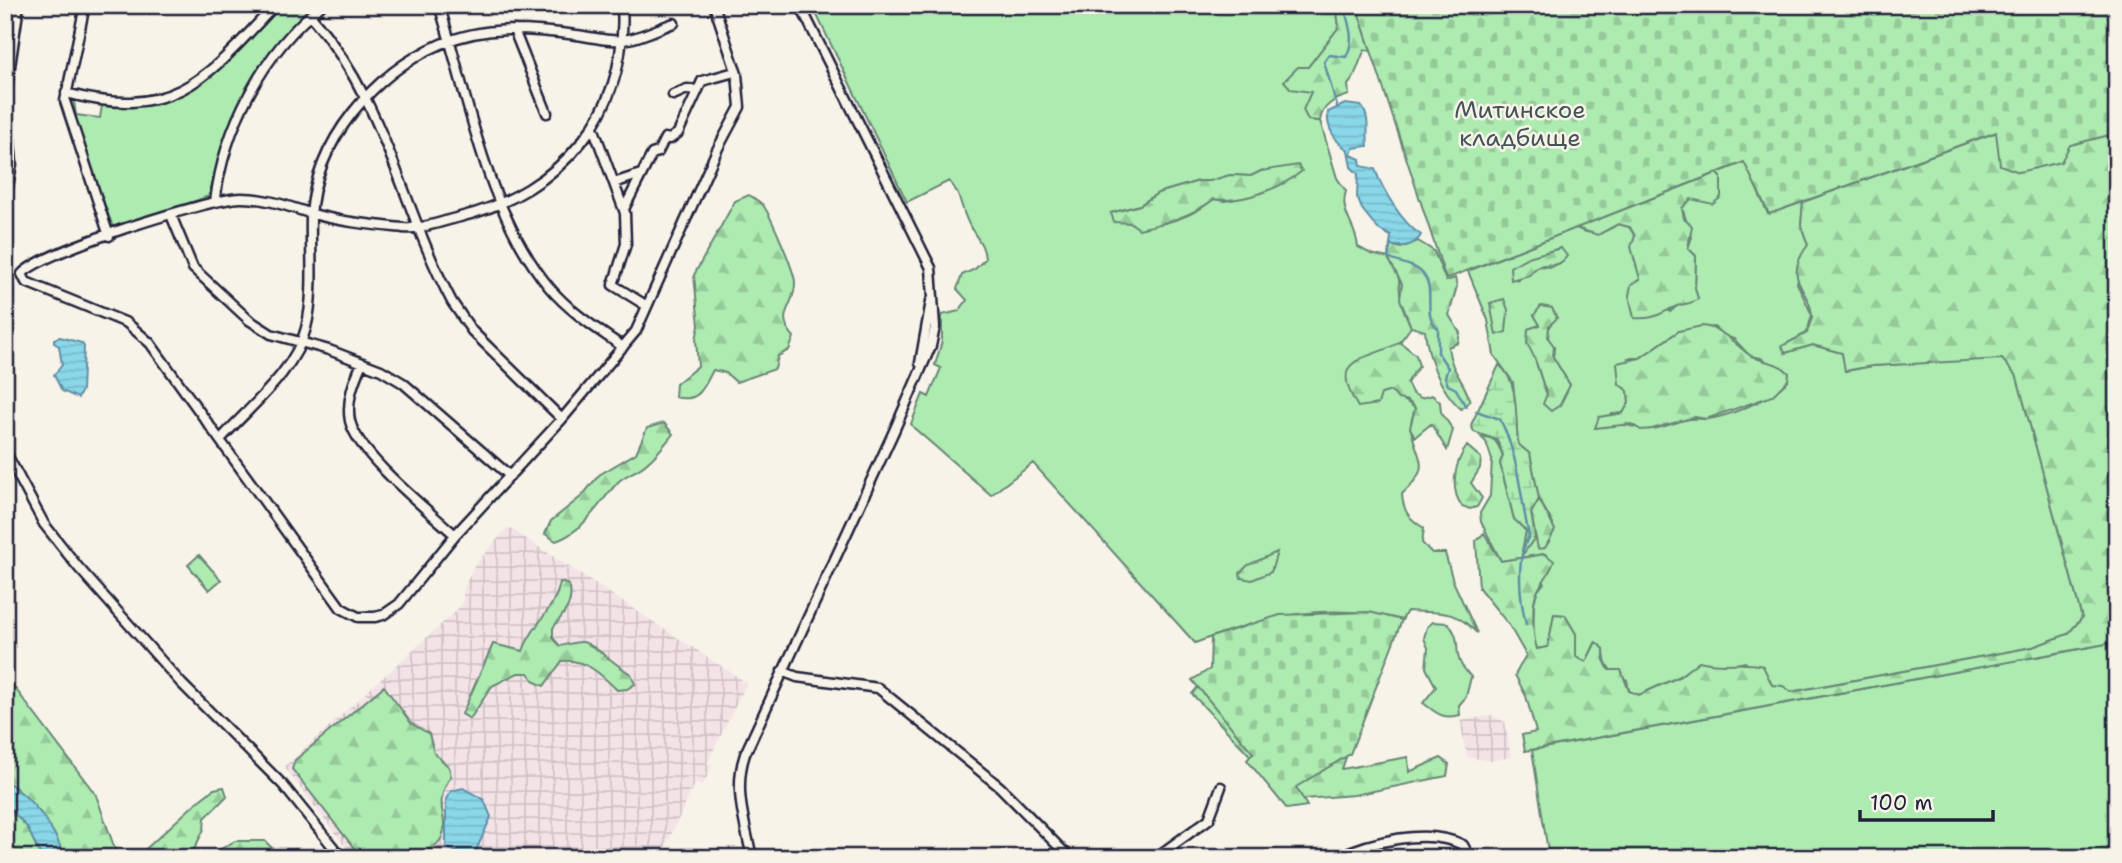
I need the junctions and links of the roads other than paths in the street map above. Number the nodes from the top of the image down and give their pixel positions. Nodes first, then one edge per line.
1 (19, 5) edge
2 (85, 5) edge
3 (275, 5) edge
4 (322, 5) edge
5 (439, 5) edge
6 (622, 5) edge
7 (714, 5) edge
8 (800, 5) edge
9 (310, 15) junction
10 (674, 23) dead end
11 (514, 30) junction
12 (621, 40) junction
13 (450, 41) junction
14 (731, 73) dead end
15 (698, 90) junction
16 (66, 93) junction
17 (673, 95) dead end
18 (367, 96) junction
19 (547, 113) dead end
20 (593, 127) junction
21 (641, 174) junction
22 (614, 183) junction
23 (215, 202) junction
24 (5, 204) edge
25 (502, 205) junction
26 (624, 209) junction
27 (311, 214) junction
28 (171, 215) junction
29 (420, 226) junction
30 (109, 236) junction
31 (647, 306) junction
32 (301, 342) junction
33 (623, 347) junction
34 (362, 363) junction
35 (562, 419) junction
36 (220, 440) junction
37 (5, 451) edge
38 (510, 476) junction
39 (455, 535) junction
40 (782, 671) junction
41 (1222, 787) dead end
42 (342, 858) edge
43 (752, 858) edge
44 (1070, 858) edge
45 (1155, 858) edge
46 (1335, 858) edge
47 (1470, 858) edge

1 - 24 street
2 - 16 street
3 - 16 street
4 - 9 street
5 - 13 street
6 - 12 street
7 - 31 street
8 - 40 street
9 - 18 street
9 - 23 street
10 - 12 street
11 - 12 street
11 - 13 street
11 - 19 street
12 - 20 street
13 - 18 street
13 - 25 street
14 - 15 street
15 - 17 street
15 - 21 street
16 - 30 street
18 - 27 street
18 - 29 street
20 - 22 street
20 - 25 street
21 - 22 street
21 - 26 street
22 - 26 street
23 - 27 street
23 - 28 street
25 - 29 street
25 - 33 street
26 - 31 street
27 - 29 street
27 - 32 street
28 - 30 street
28 - 32 street
29 - 35 street
30 - 36 street
31 - 33 street
32 - 34 street
32 - 36 street
33 - 35 street
34 - 38 street
34 - 39 street
35 - 38 street
36 - 39 street
37 - 42 street
38 - 39 street
40 - 43 street
40 - 44 street
41 - 45 street
46 - 47 street

